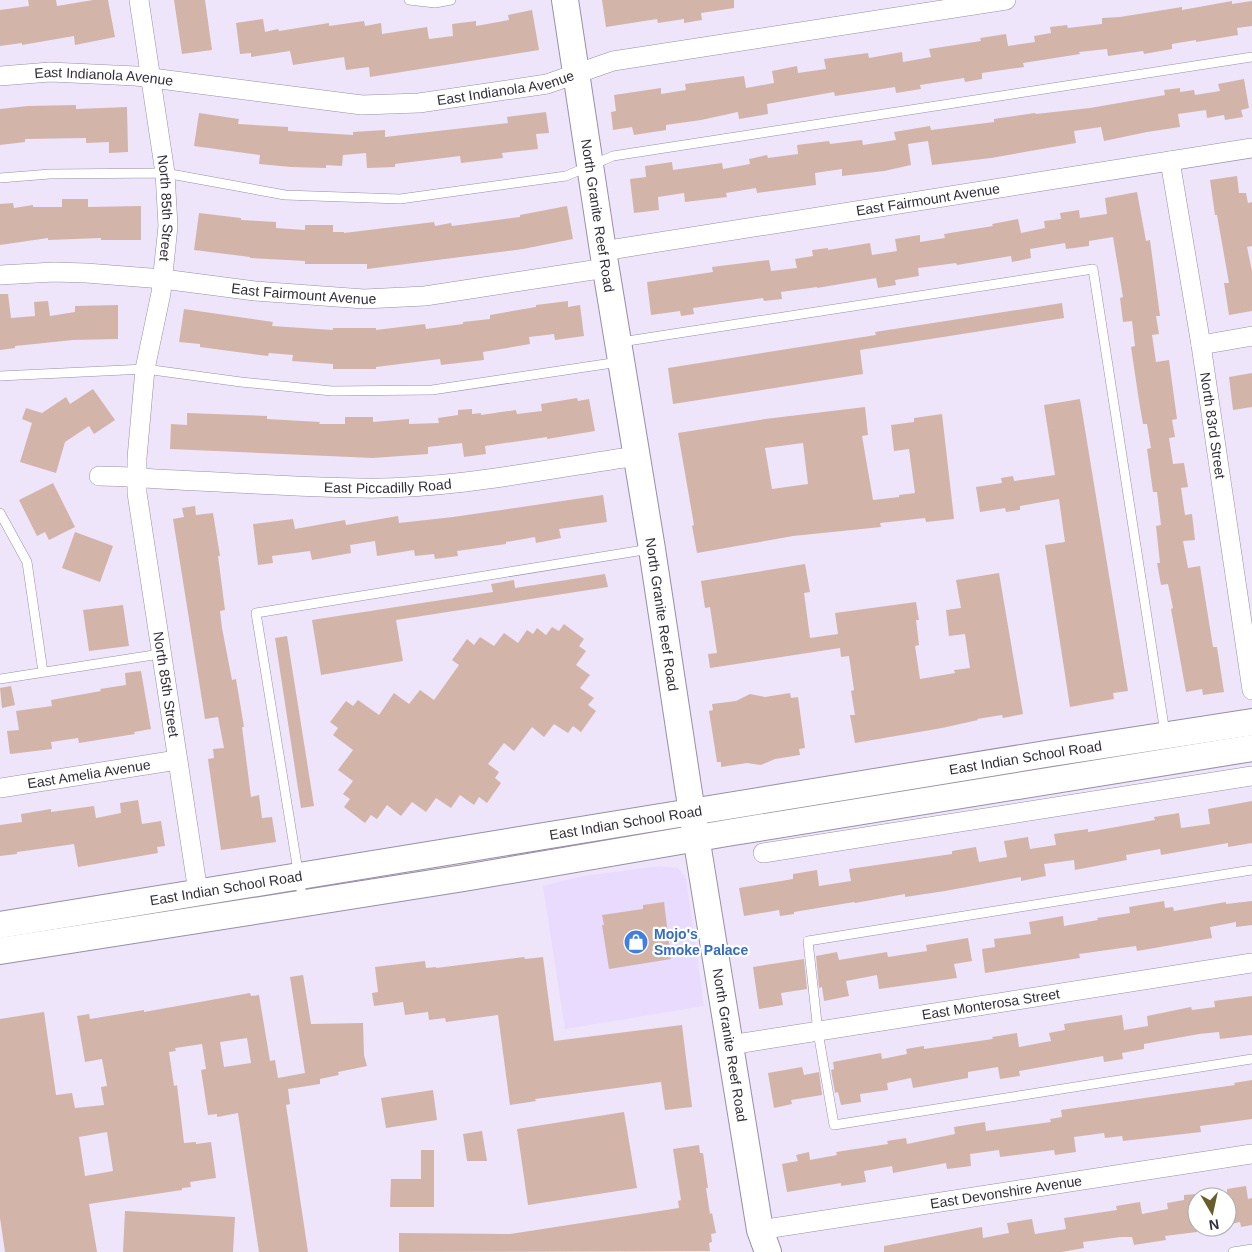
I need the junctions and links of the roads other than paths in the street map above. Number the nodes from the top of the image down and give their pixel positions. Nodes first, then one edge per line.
1 (140, 0) edge
2 (408, 0) edge
3 (451, 0) edge
4 (565, 0) edge
5 (1006, 0) edge
6 (1252, 57) edge
7 (576, 74) junction
8 (0, 76) edge
9 (152, 77) junction
10 (1252, 148) edge
11 (1170, 161) junction
12 (590, 166) junction
13 (165, 173) junction
14 (0, 178) edge
15 (604, 260) junction
16 (0, 276) edge
17 (163, 279) junction
18 (1252, 336) edge
19 (1201, 345) junction
20 (620, 352) junction
21 (145, 369) junction
22 (0, 376) edge
23 (637, 456) junction
24 (99, 476) dead end
25 (137, 477) junction
26 (0, 513) edge
27 (652, 549) junction
28 (160, 654) junction
29 (43, 672) junction
30 (0, 679) edge
31 (1252, 690) edge
32 (1252, 722) edge
33 (1165, 735) junction
34 (1252, 748) edge
35 (177, 760) junction
36 (1252, 776) edge
37 (0, 788) edge
38 (692, 812) junction
39 (782, 824) junction
40 (696, 838) junction
41 (786, 850) junction
42 (763, 853) dead end
43 (1252, 870) edge
44 (299, 876) junction
45 (198, 892) junction
46 (303, 903) junction
47 (0, 924) edge
48 (0, 951) edge
49 (1252, 963) edge
50 (818, 1032) junction
51 (730, 1045) junction
52 (1252, 1059) edge
53 (1252, 1154) edge
54 (762, 1245) edge
55 (1252, 1249) edge
56 (1233, 1252) edge

1 - 9 street, North 85th Street
2 - 3 lane
4 - 7 main road, North Granite Reef Road
5 - 7 street, East Indianola Avenue
6 - 12 lane
7 - 9 street, East Indianola Avenue
7 - 12 main road, North Granite Reef Road
8 - 9 street, East Indianola Avenue
9 - 13 street, North 85th Street
10 - 11 street, East Fairmount Avenue
11 - 15 street, East Fairmount Avenue
11 - 19 street, North 83rd Street
12 - 13 lane
12 - 15 main road, North Granite Reef Road
13 - 14 lane
13 - 17 street, North 85th Street
15 - 17 street, East Fairmount Avenue
15 - 20 main road, North Granite Reef Road
16 - 17 street, East Fairmount Avenue
17 - 21 street, North 85th Street
18 - 19 street
19 - 31 street, North 83rd Street
20 - 21 lane
20 - 23 main road, North Granite Reef Road
20 - 33 lane
21 - 22 lane
21 - 25 street, North 85th Street
23 - 25 street, East Piccadilly Road
23 - 27 main road, North Granite Reef Road
24 - 25 street
25 - 28 street, North 85th Street
26 - 29 lane
27 - 38 main road, North Granite Reef Road
27 - 44 lane
28 - 29 lane
28 - 35 street, North 85th Street
29 - 30 lane
32 - 33 main road, East Indian School Road
33 - 38 main road, East Indian School Road
34 - 39 main road, East Indian School Road
35 - 37 street, East Amelia Avenue
35 - 45 street, North 85th Street
36 - 41 street
38 - 40 main road, North Granite Reef Road
38 - 44 main road, East Indian School Road
39 - 40 main road, East Indian School Road
39 - 41 street
40 - 46 main road, East Indian School Road
40 - 51 main road, North Granite Reef Road
41 - 42 street
43 - 50 lane
44 - 45 main road, East Indian School Road
44 - 46 lane
45 - 47 main road, East Indian School Road
46 - 48 main road, East Indian School Road
49 - 50 street, East Monterosa Street
50 - 51 street, East Monterosa Street
50 - 52 lane
51 - 54 main road, North Granite Reef Road
53 - 54 street, East Devonshire Avenue
55 - 56 lane

